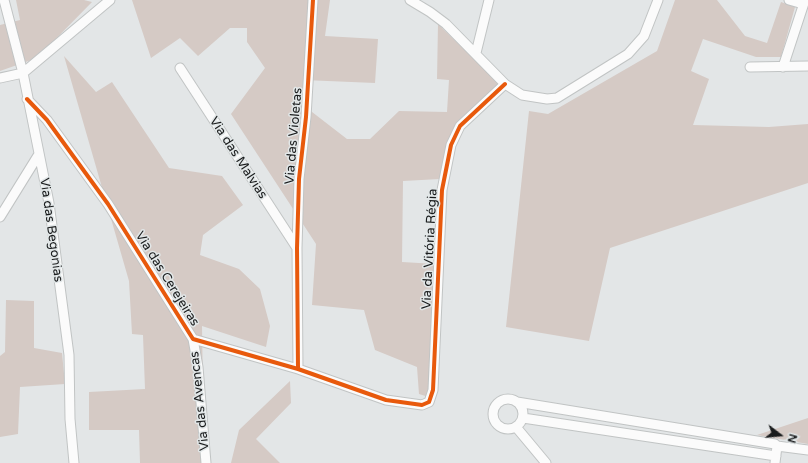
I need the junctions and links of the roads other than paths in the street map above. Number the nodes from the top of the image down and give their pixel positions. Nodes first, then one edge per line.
1 (4, 0) edge
2 (110, 0) edge
3 (313, 0) edge
4 (410, 0) edge
5 (489, 0) edge
6 (658, 0) edge
7 (789, 0) edge
8 (804, 2) edge
9 (476, 53) junction
10 (808, 66) edge
11 (750, 67) dead end
12 (783, 67) junction
13 (180, 68) dead end
14 (23, 73) junction
15 (0, 78) edge
16 (505, 84) junction
17 (27, 99) junction
18 (39, 154) junction
19 (0, 217) edge
20 (297, 248) junction
21 (193, 339) junction
22 (298, 369) junction
23 (433, 390) joint
24 (517, 402) junction
25 (523, 418) junction
26 (516, 427) junction
27 (777, 446) junction
28 (808, 450) edge
29 (775, 460) edge
30 (74, 463) edge
31 (206, 463) edge
32 (546, 463) edge

1 - 14 street, Via das Begonias
2 - 14 street
3 - 20 street, Via das Violetas
4 - 9 street
5 - 9 street
6 - 16 street
7 - 8 street
8 - 12 street
9 - 16 street
10 - 12 street
11 - 12 street
13 - 20 street, Via das Malvias
14 - 15 street
14 - 17 street, Via das Begonias
16 - 23 street, Via da Vitória Régia
17 - 18 street, Via das Begonias
17 - 21 street, Via das Cerejeiras
18 - 19 street
18 - 30 street, Via das Begonias
20 - 22 street, Via das Violetas
21 - 22 street, Via das Cerejeiras
21 - 31 street, Via das Avencas
22 - 23 street, Via das Cerejeiras
24 - 25 street
24 - 26 street
24 - 27 street
25 - 26 street
25 - 29 street
26 - 32 street
27 - 28 street
27 - 29 street

